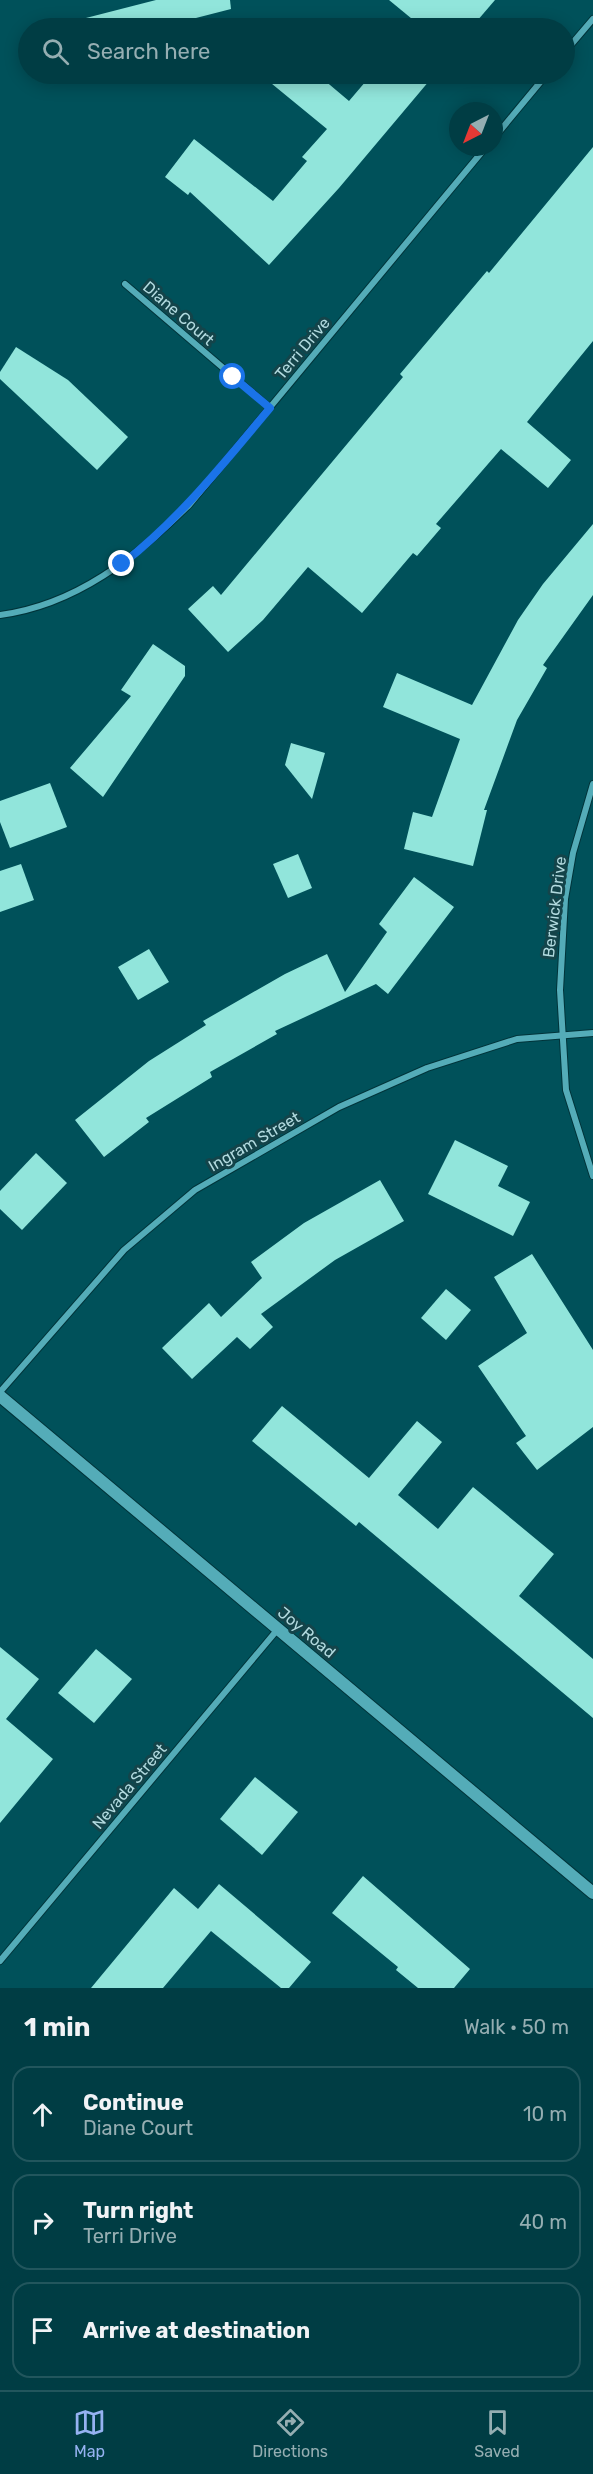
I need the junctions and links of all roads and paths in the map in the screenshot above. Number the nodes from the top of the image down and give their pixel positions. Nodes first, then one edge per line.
1 (593, 19) edge
2 (575, 40) edge
3 (540, 84) edge
4 (503, 127) edge
5 (479, 156) edge
6 (125, 284) dead end
7 (270, 408) junction
8 (0, 615) edge
9 (593, 784) edge
10 (593, 1033) edge
11 (565, 1035) junction
12 (593, 1176) edge
13 (0, 1394) edge
14 (279, 1629) junction
15 (593, 1893) edge
16 (0, 1961) edge

1 - 2 street
3 - 4 street
5 - 7 street, Terri Drive
6 - 7 street, Diane Court
7 - 8 street, Terri Drive
9 - 11 street, Berwick Drive
10 - 11 street, Ingram Street
11 - 12 street, Berwick Drive
11 - 13 street, Ingram Street
13 - 14 street, Joy Road
14 - 15 street, Joy Road
14 - 16 street, Nevada Street

